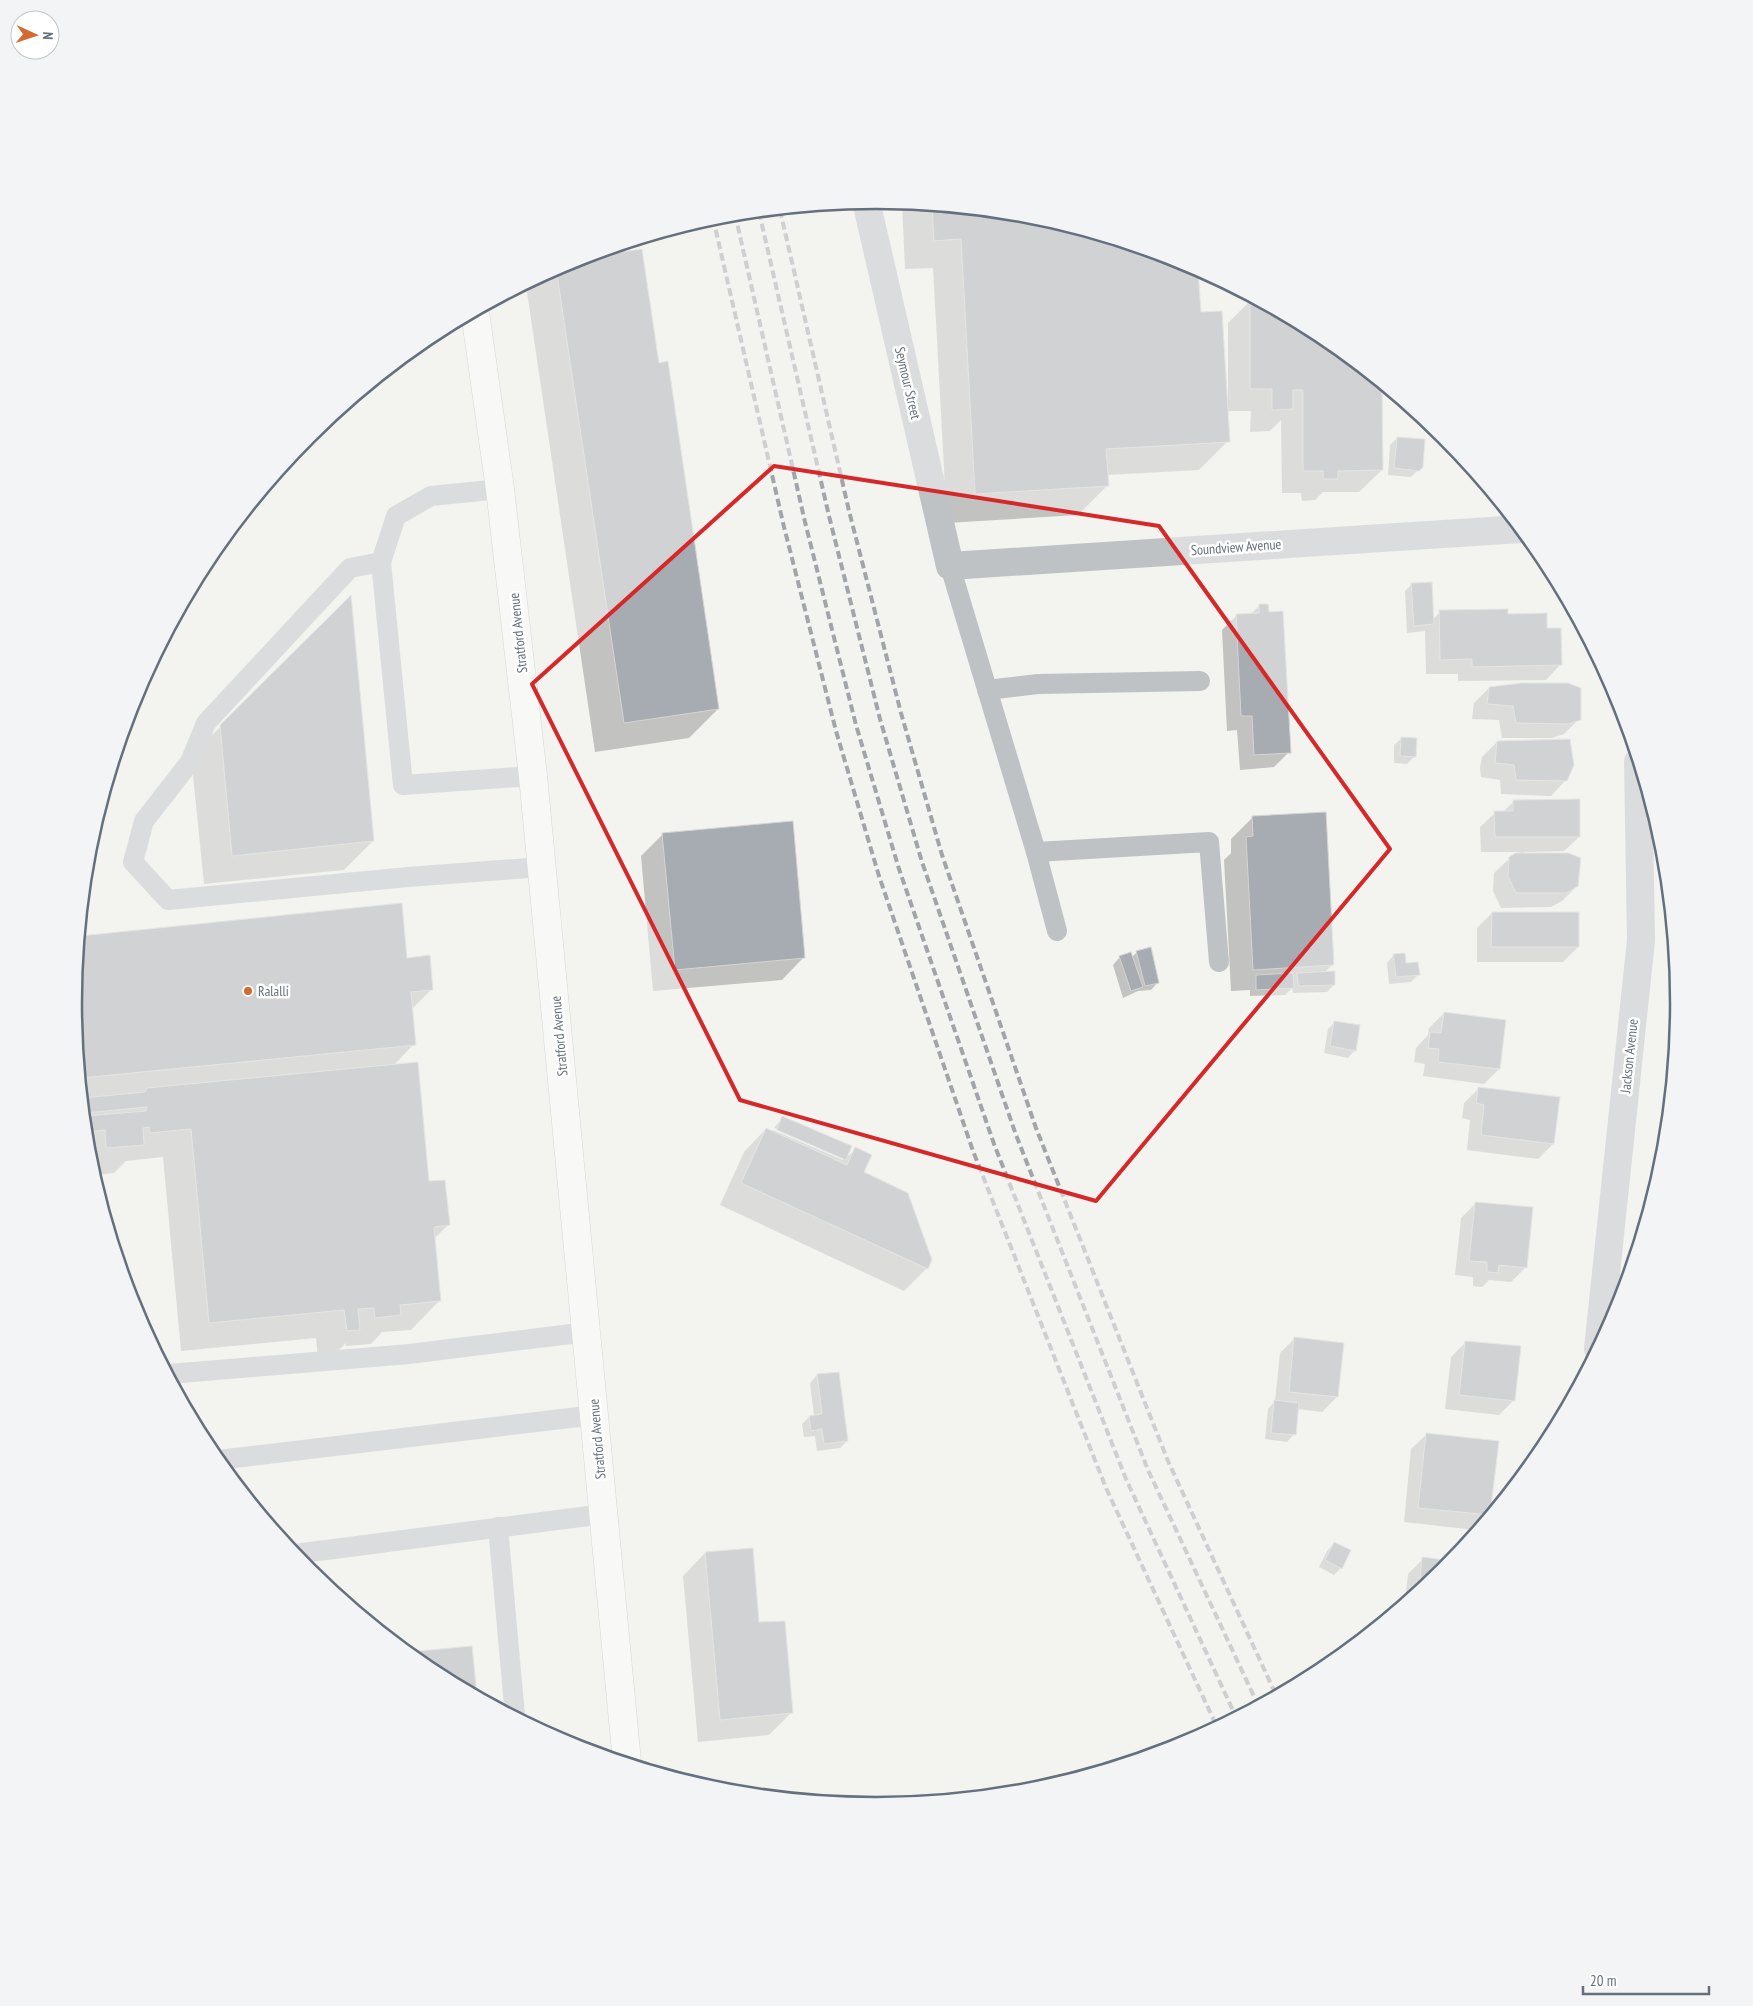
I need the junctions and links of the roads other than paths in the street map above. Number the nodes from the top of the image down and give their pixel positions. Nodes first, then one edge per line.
1 (868, 209) edge
2 (476, 318) edge
3 (500, 489) junction
4 (1513, 530) edge
5 (381, 562) junction
6 (950, 566) junction
7 (1200, 681) dead end
8 (987, 690) junction
9 (533, 776) junction
10 (1638, 782) edge
11 (1036, 852) junction
12 (542, 867) junction
13 (1057, 931) dead end
14 (1219, 962) dead end
15 (1600, 1329) edge
16 (587, 1332) junction
17 (175, 1374) edge
18 (595, 1415) junction
19 (227, 1459) edge
20 (604, 1514) junction
21 (498, 1528) junction
22 (304, 1553) edge
23 (514, 1709) edge
24 (627, 1757) edge

1 - 6 street, Seymour Street
2 - 3 main road, Stratford Avenue
3 - 5 lane
3 - 9 main road, Stratford Avenue
4 - 6 street, Soundview Avenue
5 - 9 lane
5 - 12 lane
6 - 8 lane
7 - 8 lane
8 - 11 lane
9 - 12 main road, Stratford Avenue
10 - 15 street, Jackson Avenue
11 - 13 lane
11 - 14 lane
12 - 16 main road, Stratford Avenue
16 - 17 lane
16 - 18 main road, Stratford Avenue
18 - 19 lane
18 - 20 main road, Stratford Avenue
20 - 21 lane
20 - 24 main road, Stratford Avenue
21 - 22 lane
21 - 23 lane

